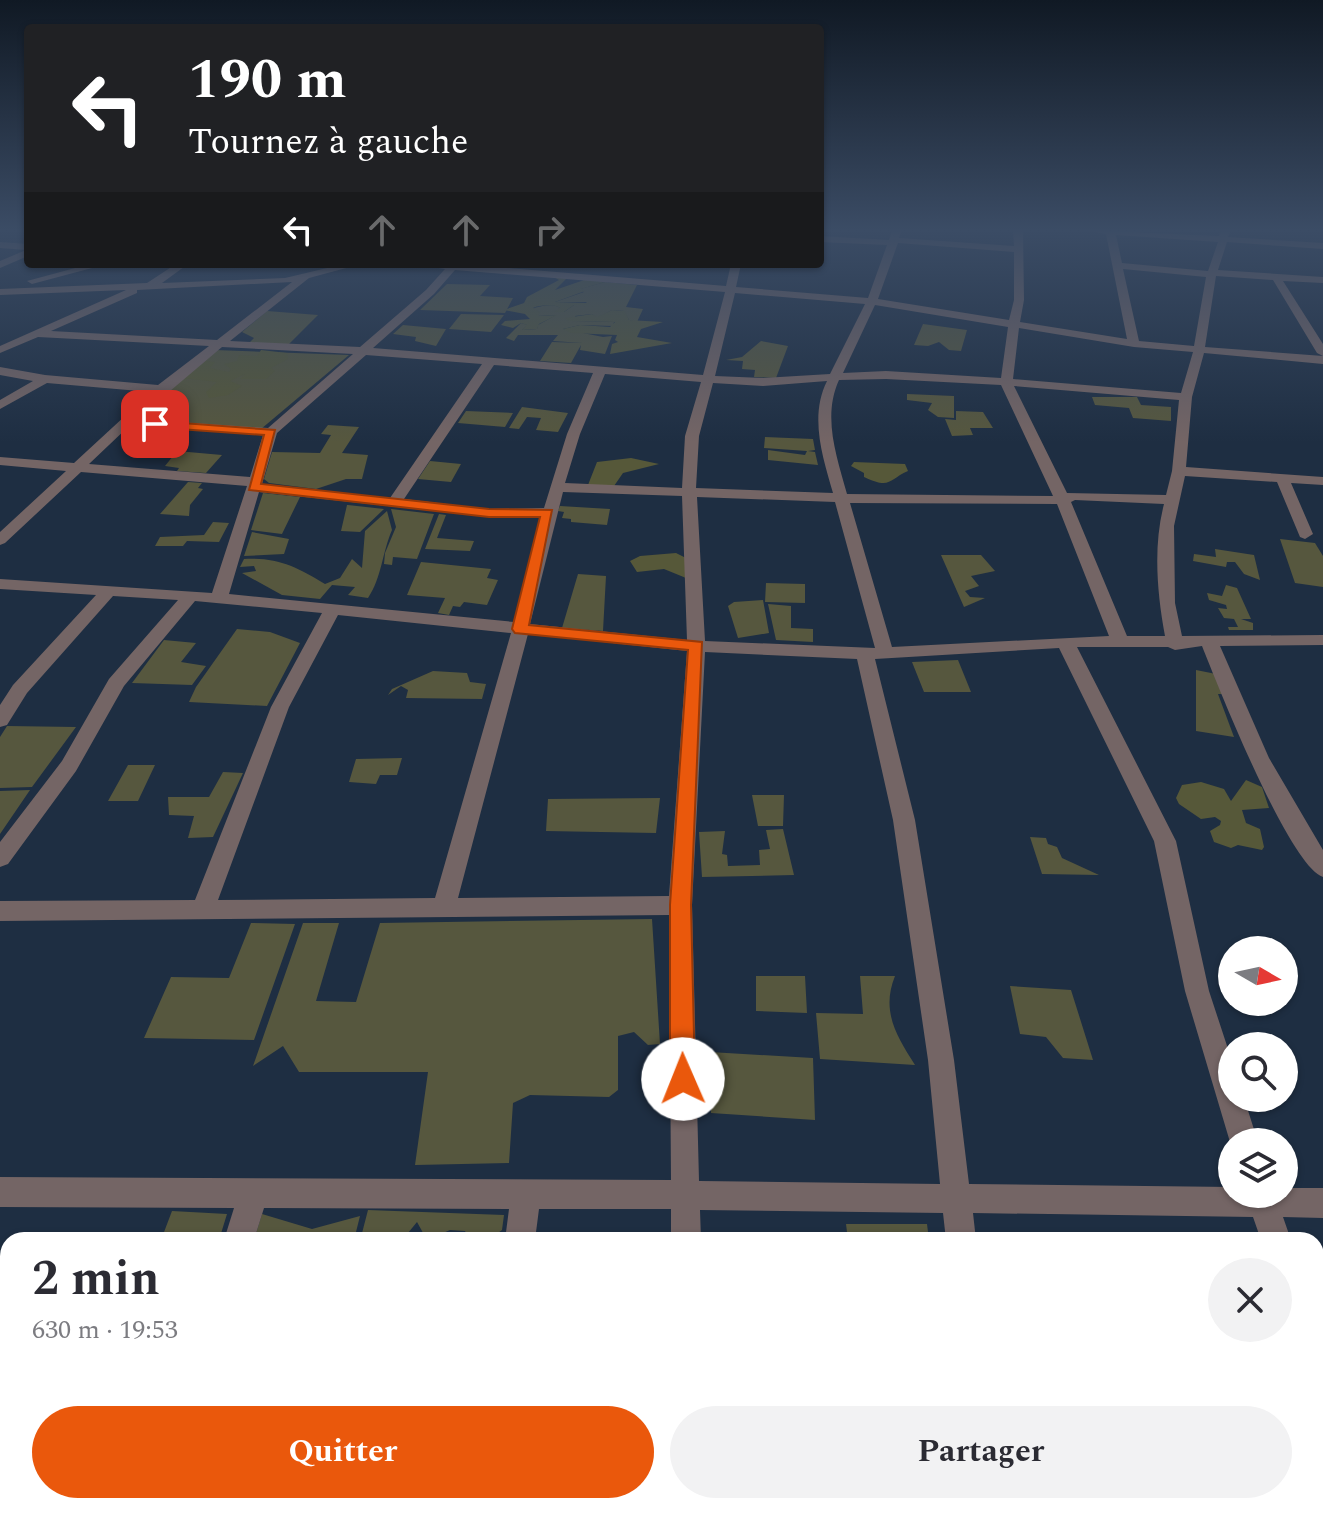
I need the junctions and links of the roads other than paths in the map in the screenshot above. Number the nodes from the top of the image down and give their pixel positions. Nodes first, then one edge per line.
1 (113, 301) edge
2 (274, 301) edge
3 (417, 301) edge
4 (730, 301) edge
5 (867, 301) edge
6 (872, 301) junction
7 (1019, 301) edge
8 (1126, 301) edge
9 (1207, 301) edge
10 (1291, 301) edge
11 (1014, 326) junction
12 (36, 334) junction
13 (1134, 344) junction
14 (215, 346) junction
15 (0, 350) edge
16 (1199, 350) junction
17 (364, 351) junction
18 (1323, 353) edge
19 (1323, 360) edge
20 (489, 363) junction
21 (0, 371) edge
22 (600, 371) junction
23 (838, 374) junction
24 (707, 378) junction
25 (45, 379) junction
26 (1007, 384) junction
27 (161, 389) junction
28 (1186, 397) junction
29 (0, 405) edge
30 (126, 422) junction
31 (271, 432) junction
32 (0, 461) edge
33 (79, 469) junction
34 (1179, 471) junction
35 (1282, 478) junction
36 (1323, 481) edge
37 (254, 485) junction
38 (555, 487) junction
39 (689, 491) junction
40 (839, 497) junction
41 (1062, 500) junction
42 (1170, 500) junction
43 (393, 504) junction
44 (547, 512) junction
45 (1305, 534) dead end
46 (0, 540) edge
47 (0, 584) edge
48 (108, 592) junction
49 (189, 598) junction
50 (219, 598) junction
51 (332, 610) junction
52 (520, 629) junction
53 (1323, 640) edge
54 (1209, 641) junction
55 (1065, 642) junction
56 (1121, 644) junction
57 (1175, 644) junction
58 (696, 646) junction
59 (875, 652) junction
60 (0, 720) edge
61 (0, 858) edge
62 (1323, 868) edge
63 (680, 905) junction
64 (444, 906) junction
65 (203, 909) junction
66 (0, 911) edge
67 (1240, 1128) edge
68 (254, 1191) junction
69 (0, 1192) edge
70 (526, 1194) junction
71 (684, 1195) junction
72 (955, 1198) junction
73 (1218, 1198) edge
74 (1298, 1201) edge
75 (1323, 1203) edge
76 (1265, 1208) edge
77 (241, 1232) edge
78 (521, 1232) edge
79 (686, 1232) edge
80 (960, 1232) edge
81 (1273, 1232) edge

1 - 12 street
2 - 14 street
3 - 17 street
4 - 24 street
5 - 6 street
6 - 11 street
6 - 23 street
7 - 11 street
8 - 13 street
9 - 16 street
10 - 18 street
11 - 13 street
11 - 26 street
12 - 14 street
12 - 15 street
13 - 16 street
14 - 17 street
14 - 27 street
16 - 19 street
16 - 28 street
17 - 20 street
17 - 31 street
20 - 22 street
20 - 43 street
21 - 25 street
22 - 24 street
22 - 38 street
23 - 24 street
23 - 26 street
23 - 40 street
24 - 39 street
25 - 27 street
25 - 29 street
26 - 28 street
26 - 41 street
27 - 30 street
28 - 34 street
30 - 31 street
30 - 33 street
31 - 37 street
32 - 33 street
33 - 37 street
33 - 46 street
34 - 35 street
34 - 42 street
35 - 36 street
35 - 45 street
37 - 43 street
37 - 50 street
38 - 39 street
38 - 44 street
39 - 40 street
39 - 58 street
40 - 41 street
40 - 59 street
41 - 42 street
41 - 56 street
42 - 57 street
43 - 44 street
44 - 52 street
47 - 48 street
48 - 49 street
48 - 60 street
49 - 50 street
49 - 61 street
50 - 51 street
51 - 52 street
51 - 65 street
52 - 58 street
52 - 64 street
53 - 54 street
54 - 57 street
54 - 62 street
55 - 56 street
55 - 59 street
55 - 67 street
56 - 57 street
58 - 59 street
58 - 63 street
59 - 72 street
63 - 64 street
63 - 71 street
64 - 65 street
65 - 66 street
68 - 69 street
68 - 70 street
68 - 77 street
70 - 71 street
70 - 78 street
71 - 72 street
71 - 79 street
72 - 73 street
72 - 80 street
74 - 75 street
76 - 81 street

